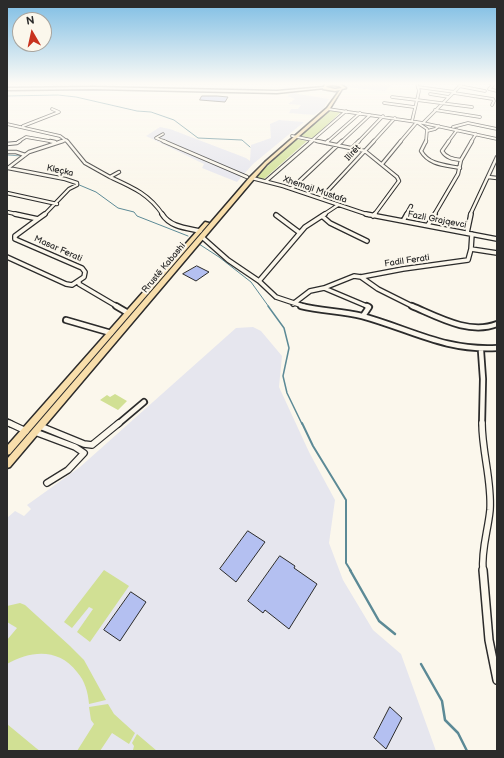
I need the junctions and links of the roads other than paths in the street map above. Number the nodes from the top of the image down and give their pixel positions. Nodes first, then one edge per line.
1 (40, 119) edge
2 (312, 119) edge
3 (315, 119) edge
4 (336, 119) edge
5 (353, 119) edge
6 (365, 119) edge
7 (380, 119) edge
8 (394, 119) edge
9 (403, 119) edge
10 (426, 119) edge
11 (412, 121) joint
12 (417, 122) junction
13 (423, 122) junction
14 (7, 124) edge
15 (23, 126) junction
16 (439, 126) junction
17 (497, 129) edge
18 (457, 130) junction
19 (427, 131) junction
20 (163, 134) dead end
21 (476, 134) junction
22 (294, 136) junction
23 (497, 139) edge
24 (66, 140) junction
25 (312, 140) junction
26 (58, 142) junction
27 (326, 143) junction
28 (7, 144) edge
29 (339, 146) junction
30 (352, 148) junction
31 (365, 151) junction
32 (7, 152) edge
33 (25, 155) junction
34 (497, 157) edge
35 (461, 160) junction
36 (382, 164) junction
37 (460, 168) junction
38 (119, 172) dead end
39 (110, 177) junction
40 (488, 177) junction
41 (250, 178) junction
42 (497, 178) edge
43 (266, 181) junction
44 (292, 188) junction
45 (7, 193) edge
46 (322, 198) junction
47 (57, 204) junction
48 (338, 205) junction
49 (411, 206) dead end
50 (7, 212) edge
51 (276, 215) dead end
52 (322, 216) junction
53 (373, 216) junction
54 (38, 219) junction
55 (403, 221) junction
56 (428, 225) junction
57 (300, 233) junction
58 (467, 233) junction
59 (201, 234) junction
60 (472, 234) junction
61 (497, 239) edge
62 (367, 241) dead end
63 (471, 249) junction
64 (497, 253) edge
65 (7, 257) edge
66 (361, 277) junction
67 (79, 281) junction
68 (259, 281) junction
69 (324, 288) junction
70 (293, 304) junction
71 (128, 313) junction
72 (363, 316) junction
73 (66, 320) dead end
74 (497, 324) edge
75 (111, 333) junction
76 (497, 348) edge
77 (481, 351) junction
78 (144, 402) dead end
79 (7, 422) edge
80 (40, 426) junction
81 (26, 430) junction
82 (35, 432) junction
83 (7, 452) edge
84 (7, 465) edge
85 (47, 483) dead end
86 (497, 680) edge

1 - 15 street
2 - 22 main road, Rrustë Kabashi
3 - 22 main road, Rrustë Kabashi
4 - 25 street
5 - 27 street
6 - 29 street
7 - 30 street
8 - 31 street, Ilirët
9 - 11 street
10 - 13 street
11 - 12 street
12 - 13 street
12 - 19 street
12 - 36 street
13 - 16 street
13 - 17 street
14 - 15 street
15 - 24 street
16 - 18 street
16 - 19 street
18 - 21 street
18 - 35 street
19 - 37 street
20 - 41 street, Xhemajl Mustafa
21 - 23 street
21 - 35 street
22 - 25 street
22 - 41 main road, Rrustë Kabashi
24 - 26 street
24 - 39 street
25 - 27 street
25 - 43 street
26 - 28 street
26 - 33 street
27 - 29 street
29 - 30 street
29 - 44 street
30 - 31 street
31 - 36 street
31 - 46 street, Ilirët
32 - 33 street
33 - 47 street, Kleçka
34 - 40 street
35 - 37 street
36 - 53 street
37 - 56 street
38 - 39 street
39 - 59 street
40 - 42 street
40 - 58 street
41 - 43 street, Xhemajl Mustafa
41 - 59 main road, Rrustë Kabashi
43 - 44 street, Xhemajl Mustafa
44 - 46 street, Xhemajl Mustafa
45 - 47 street
46 - 48 street, Xhemajl Mustafa
47 - 54 street, Kleçka
48 - 52 street
48 - 53 street, Xhemajl Mustafa
49 - 55 street
50 - 54 street, Masar Ferati
51 - 57 street
52 - 57 street
52 - 62 street
53 - 55 street, Fazli Grajqevci
54 - 67 street, Masar Ferati
55 - 56 street, Fazli Grajqevci
56 - 58 street, Fazli Grajqevci
57 - 68 street
58 - 60 street, Fazli Grajqevci
59 - 68 street
59 - 71 main road, Rrustë Kabashi
59 - 80 main road, Rrustë Kabashi
60 - 61 street, Fazli Grajqevci
60 - 63 street
63 - 64 street
63 - 66 street, Fadil Ferati
65 - 67 street
66 - 69 street, Fadil Ferati
66 - 74 street
67 - 71 street
68 - 70 street
69 - 70 street, Fadil Ferati
69 - 72 street
70 - 72 street
71 - 75 main road, Rrustë Kabashi
72 - 77 street
73 - 75 street
75 - 81 main road, Rrustë Kabashi
76 - 77 street
77 - 86 street
78 - 80 street
79 - 81 street
80 - 82 main road, Rrustë Kabashi
81 - 83 main road, Rrustë Kabashi
82 - 84 main road, Rrustë Kabashi
82 - 85 street

